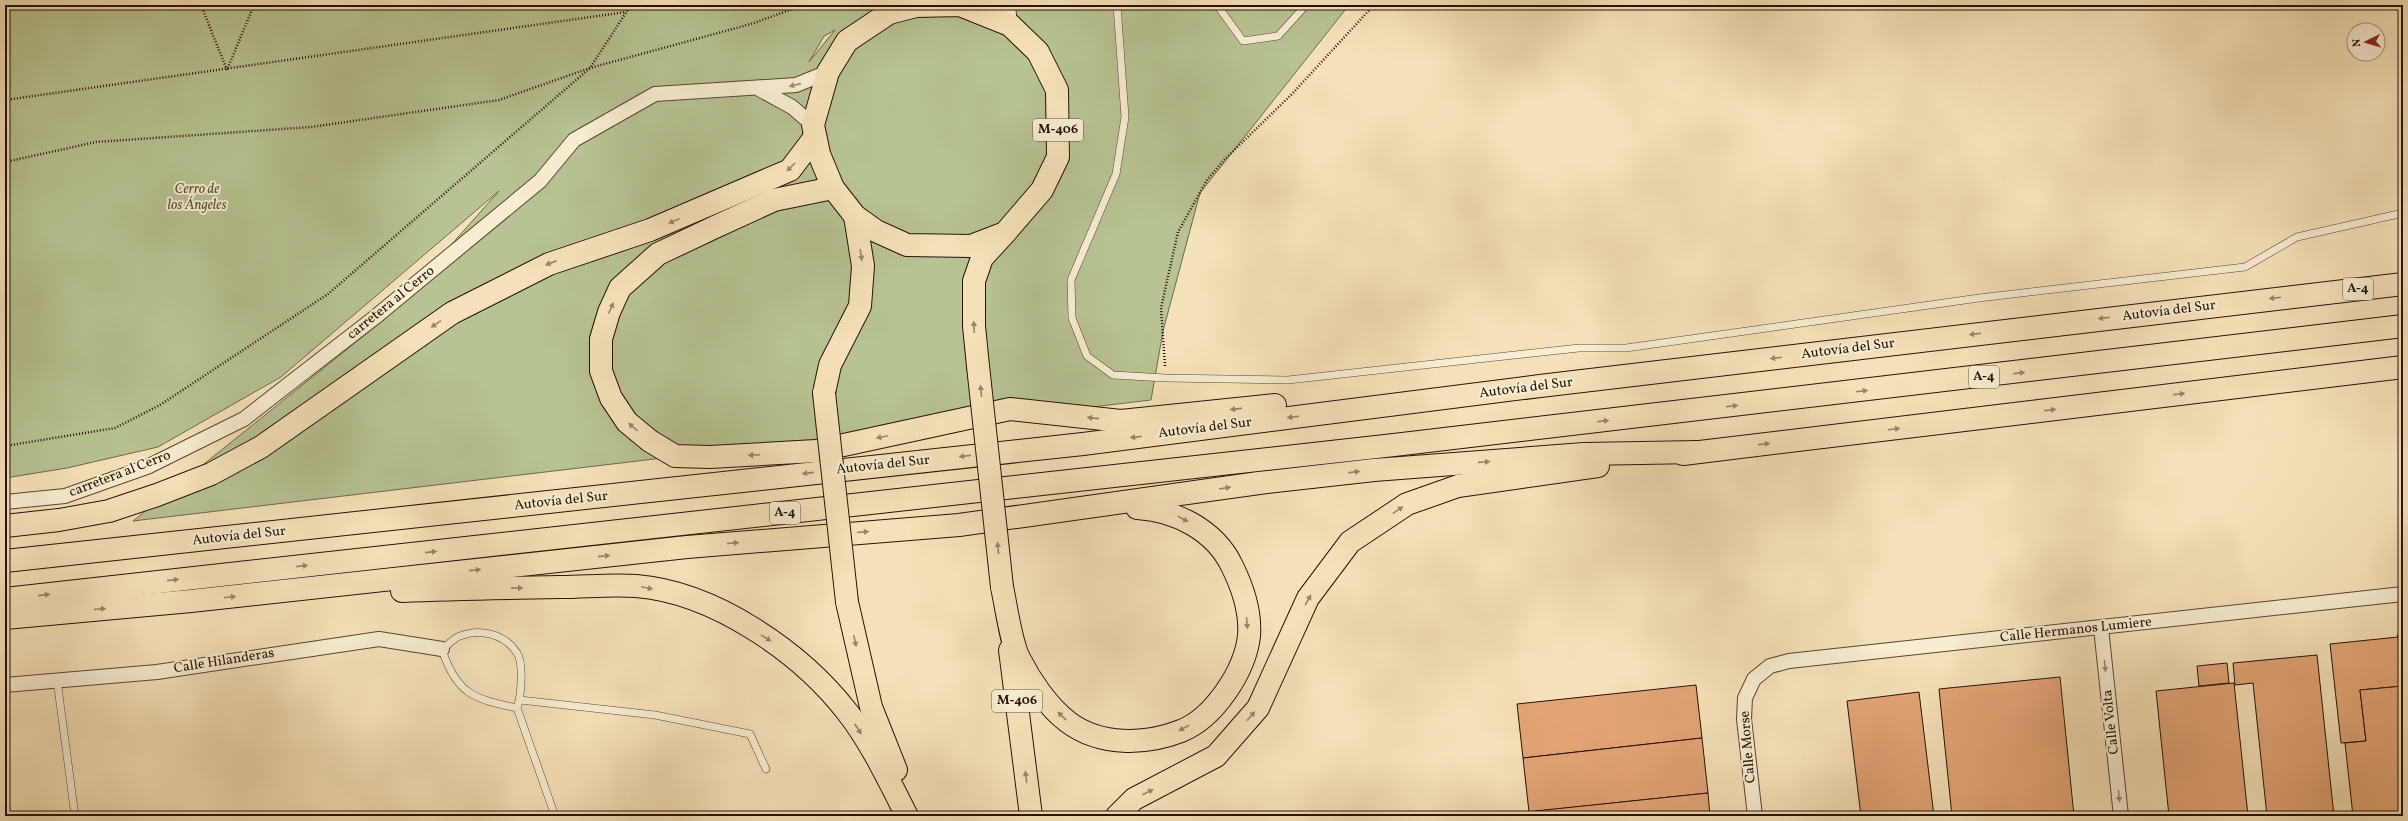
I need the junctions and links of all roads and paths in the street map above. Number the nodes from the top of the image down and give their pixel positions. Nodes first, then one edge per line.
1 (200, 5) edge
2 (254, 5) edge
3 (631, 5) edge
4 (804, 5) edge
5 (960, 5) edge
6 (1118, 5) edge
7 (1217, 5) edge
8 (1306, 5) edge
9 (1374, 5) edge
10 (627, 12) junction
11 (1009, 15) edge
12 (590, 68) junction
13 (227, 70) junction
14 (828, 72) junction
15 (759, 89) junction
16 (5, 100) edge
17 (814, 131) junction
18 (5, 162) edge
19 (833, 188) junction
20 (2403, 213) edge
21 (856, 216) junction
22 (1005, 233) junction
23 (2403, 272) edge
24 (2403, 284) edge
25 (2314, 293) junction
26 (2403, 326) edge
27 (2403, 367) edge
28 (1166, 378) junction
29 (1540, 386) junction
30 (5, 446) edge
31 (1698, 452) junction
32 (5, 502) edge
33 (1104, 507) junction
34 (5, 526) edge
35 (5, 561) edge
36 (1002, 587) junction
37 (297, 589) junction
38 (2403, 594) edge
39 (5, 599) edge
40 (5, 618) edge
41 (2101, 628) junction
42 (442, 649) junction
43 (1754, 679) joint
44 (57, 680) junction
45 (5, 685) edge
46 (520, 700) junction
47 (517, 708) junction
48 (766, 769) dead end
49 (75, 816) edge
50 (555, 816) edge
51 (907, 816) edge
52 (920, 816) edge
53 (1031, 816) edge
54 (1117, 816) edge
55 (1755, 816) edge
56 (2121, 816) edge

1 - 13 path
2 - 13 path
3 - 10 path
4 - 12 path
5 - 11 highway, M-406
5 - 14 highway, M-406
6 - 28 lane
7 - 8 lane
9 - 28 path
10 - 12 path
10 - 13 path
11 - 22 highway, M-406
12 - 18 path
12 - 30 path
13 - 16 path
14 -> 15 street, carretera al Cerro
14 - 17 highway, M-406
15 - 17 street
15 - 32 street, carretera al Cerro
17 - 19 highway, M-406
17 -> 34 highway
19 - 21 highway, M-406
29 -> 19 highway
20 - 28 lane
21 - 22 highway, M-406
21 -> 52 highway, bridge
36 -> 22 highway, M-406, bridge
23 - 25 highway
24 - 25 highway, Autovía del Sur / A-4
25 -> 29 highway, Autovía del Sur / A-4
39 -> 26 highway, A-4
31 -> 27 highway
29 -> 35 highway, Autovía del Sur / A-4
33 -> 31 highway
54 -> 31 highway
33 -> 36 highway
37 -> 33 highway
53 -> 36 highway, M-406
40 -> 37 highway
37 -> 51 highway
38 - 41 street, Calle Hermanos Lumiere
41 - 43 street, Calle Hermanos Lumiere
41 -> 56 street, Calle Volta
42 - 44 street, Calle Hilanderas
42 - 46 lane
42 - 47 lane
43 - 55 street, Calle Morse
44 - 45 street, Calle Hilanderas
44 - 49 lane
46 - 47 lane
46 - 48 lane
47 - 50 lane

